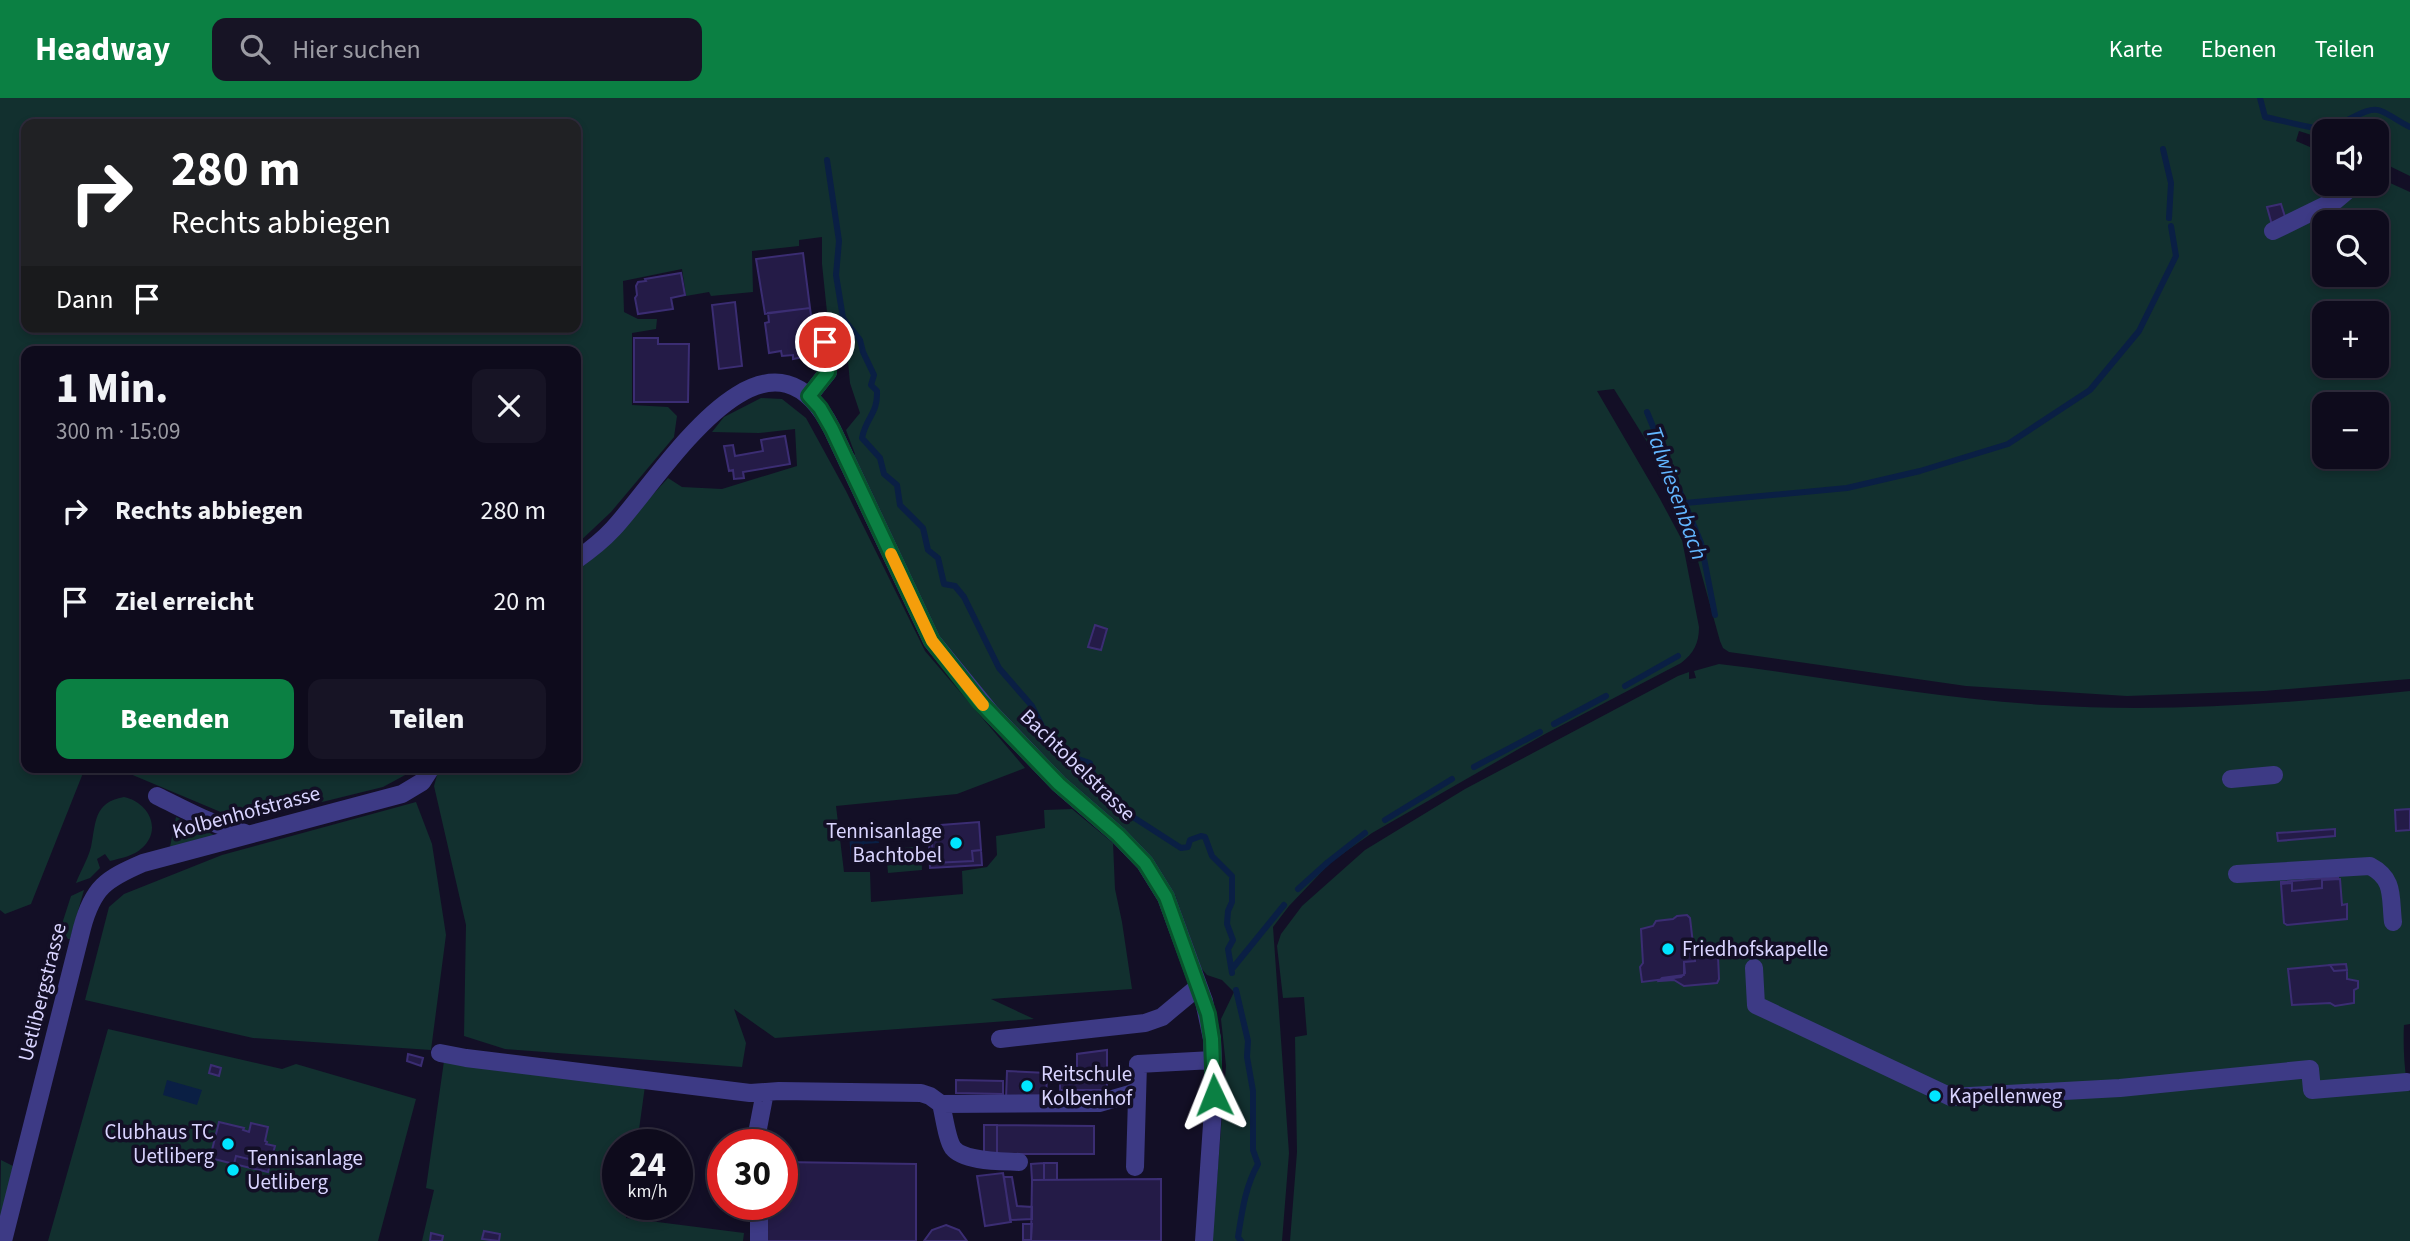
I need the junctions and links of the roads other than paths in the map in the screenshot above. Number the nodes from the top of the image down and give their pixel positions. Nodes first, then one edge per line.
1 (2341, 196) edge
2 (2273, 231) dead end
3 (825, 342) dead end
4 (809, 396) junction
5 (581, 556) edge
6 (428, 773) edge
7 (2274, 775) dead end
8 (2231, 779) dead end
9 (157, 796) dead end
10 (249, 834) junction
11 (143, 863) joint
12 (2237, 874) dead end
13 (2392, 922) dead end
14 (1754, 968) dead end
15 (1198, 987) junction
16 (1000, 1039) dead end
17 (440, 1053) dead end
18 (1213, 1060) junction
19 (2407, 1082) dead end
20 (765, 1091) junction
21 (1137, 1092) junction
22 (942, 1104) junction
23 (758, 1129) edge
24 (1019, 1162) dead end
25 (1135, 1167) dead end
26 (759, 1220) edge
27 (3, 1241) edge
28 (759, 1241) edge
29 (1204, 1241) edge

1 - 2 street
3 - 4 street
4 - 5 street
4 - 15 street, Bachtobelstrasse
6 - 10 street, Kolbenhofstrasse
7 - 8 street
9 - 10 street
10 - 11 street, Kolbenhofstrasse
11 - 27 street, Uetlibergstrasse
12 - 13 street
14 - 19 street
15 - 16 street
15 - 18 street, Bachtobelstrasse
17 - 20 street
18 - 21 street
18 - 29 street, Bachtobelstrasse
20 - 22 street
20 - 23 street
21 - 22 street
21 - 25 street
22 - 24 street
26 - 28 street

